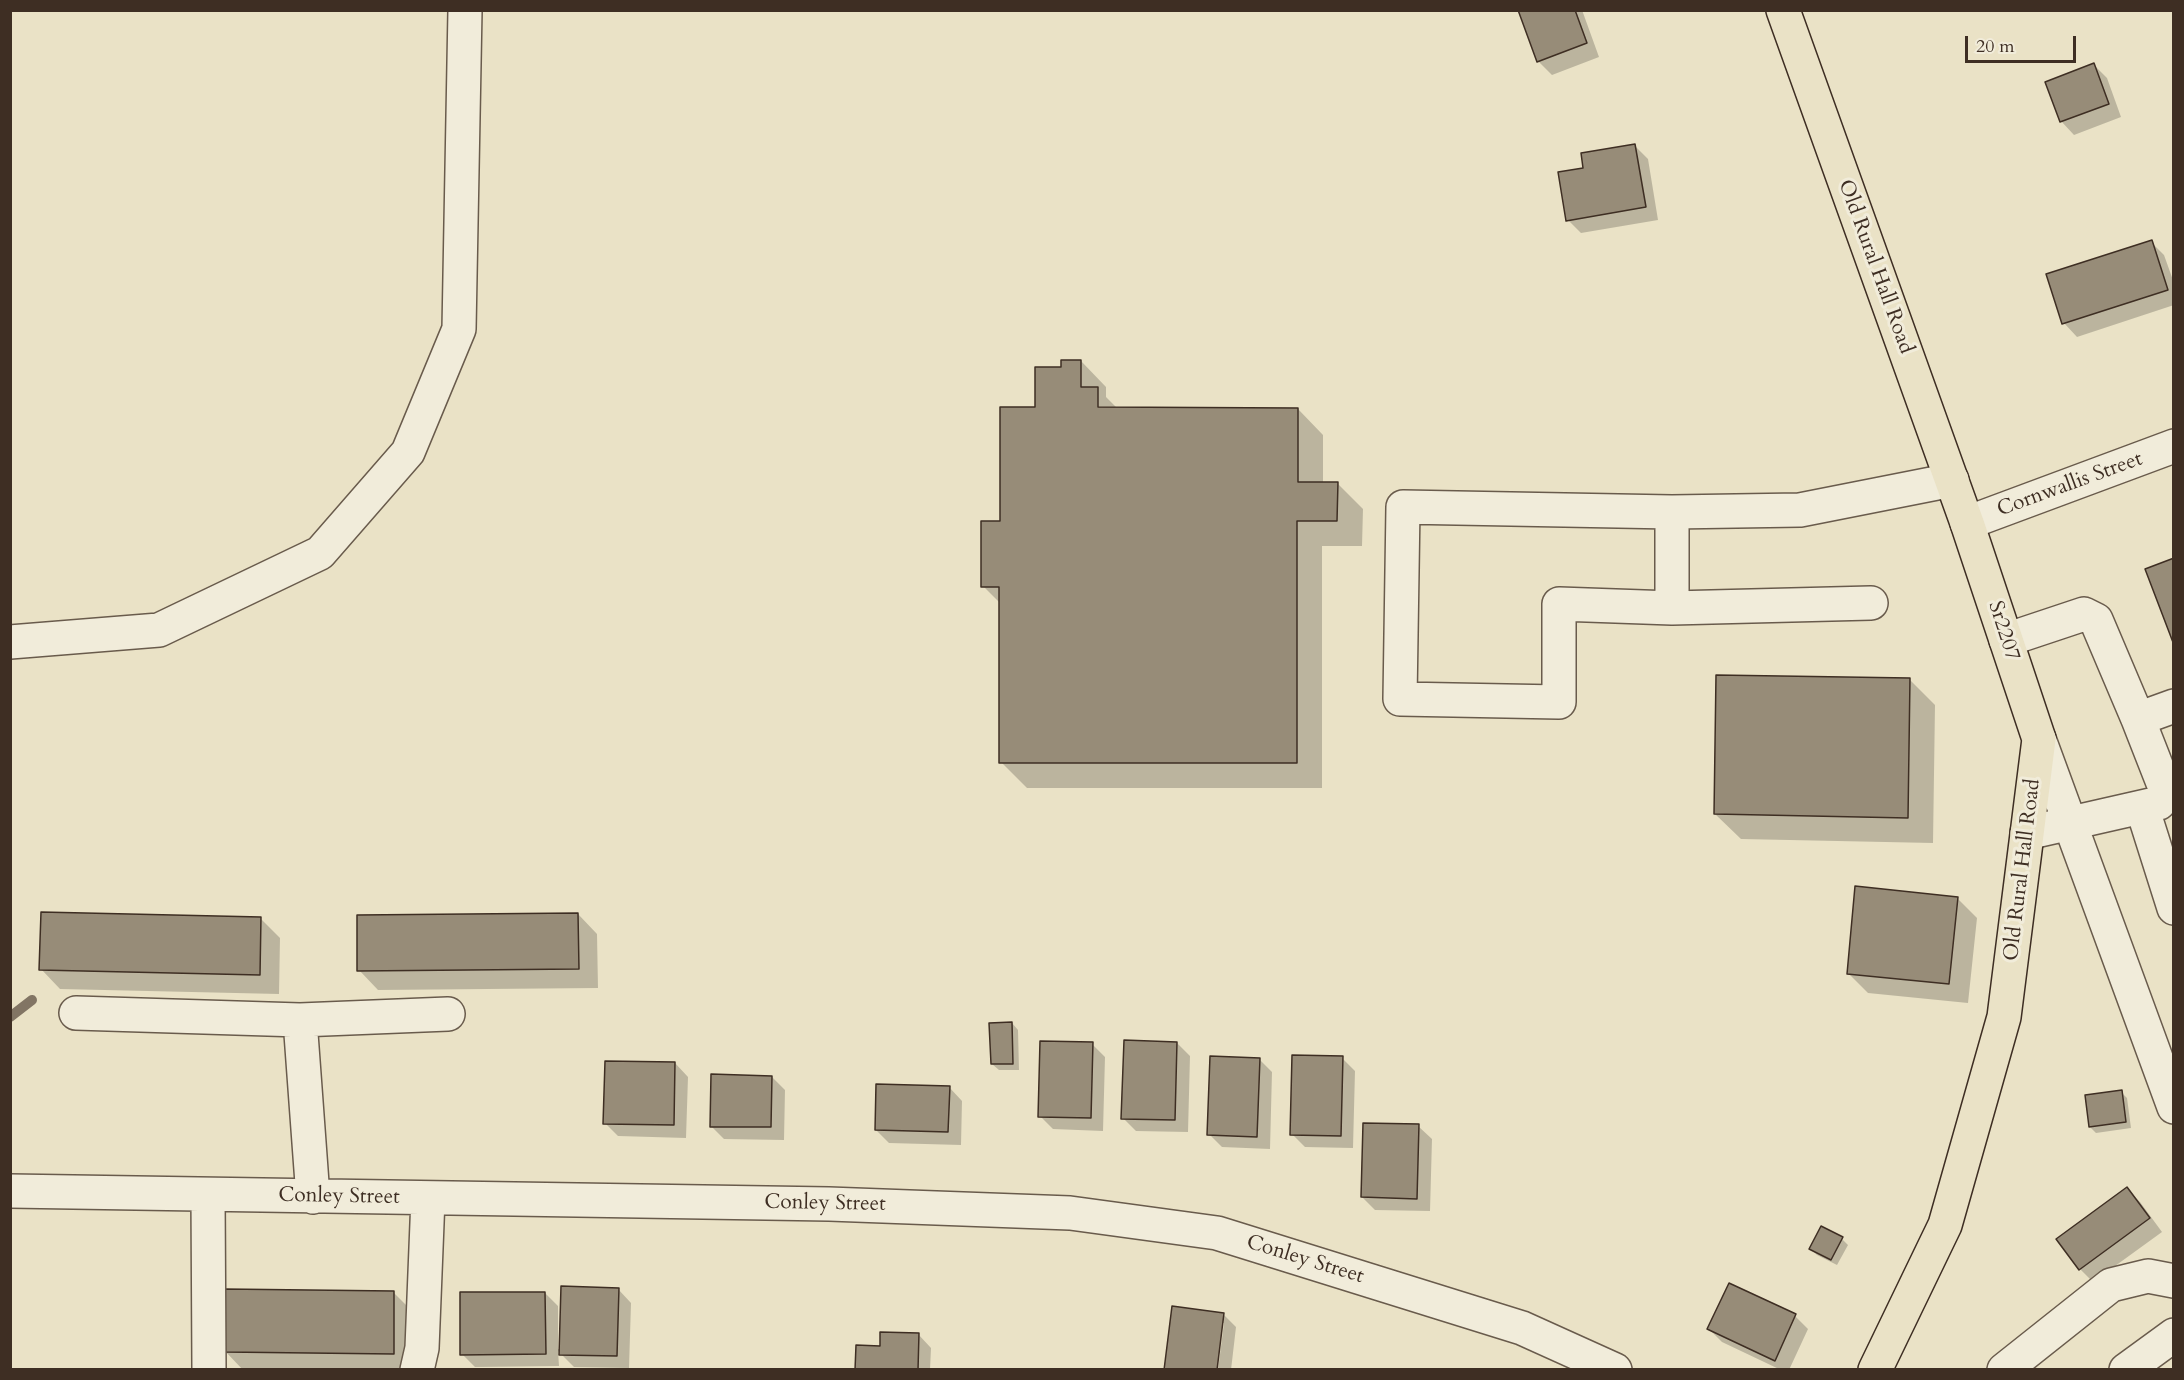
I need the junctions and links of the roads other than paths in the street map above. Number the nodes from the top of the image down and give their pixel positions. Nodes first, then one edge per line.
1 (465, 10) edge
2 (1783, 10) edge
3 (2174, 446) edge
4 (1952, 480) junction
5 (1672, 512) junction
6 (1967, 523) junction
7 (1871, 603) dead end
8 (1672, 608) junction
9 (2006, 640) junction
10 (10, 642) edge
11 (2174, 706) edge
12 (2138, 719) junction
13 (2039, 739) junction
14 (2161, 798) edge
15 (2070, 823) junction
16 (2027, 833) junction
17 (2174, 908) edge
18 (76, 1013) dead end
19 (448, 1014) dead end
20 (300, 1020) junction
21 (2172, 1097) edge
22 (10, 1191) edge
23 (208, 1195) junction
24 (313, 1197) junction
25 (428, 1198) junction
26 (2174, 1281) edge
27 (2174, 1335) edge
28 (1554, 1357) edge
29 (209, 1370) edge
30 (417, 1370) edge
31 (1615, 1370) edge
32 (1875, 1370) edge
33 (2004, 1370) edge
34 (2126, 1370) edge

1 - 10 street
2 - 4 main road, Old Rural Hall Road
3 - 6 street, Cornwallis Street
4 - 5 street
4 - 6 main road, Old Rural Hall Road
5 - 8 street
5 - 8 street
6 - 9 main road, Sr2207
7 - 8 street
9 - 12 street
9 - 13 main road, Sr2207
11 - 12 street
12 - 14 street
13 - 15 street, Old Rural Hall Road
13 - 16 main road, Old Rural Hall Road
14 - 15 street
14 - 17 street
15 - 16 street
15 - 21 street, Old Rural Hall Road
16 - 32 main road, Old Rural Hall Road
18 - 20 street
19 - 20 street
20 - 24 street
22 - 23 street, Conley Street
23 - 24 street, Conley Street
23 - 29 street
24 - 25 street, Conley Street
25 - 28 street, Conley Street
25 - 30 street
26 - 33 street
27 - 34 street
28 - 31 street, Conley Street

